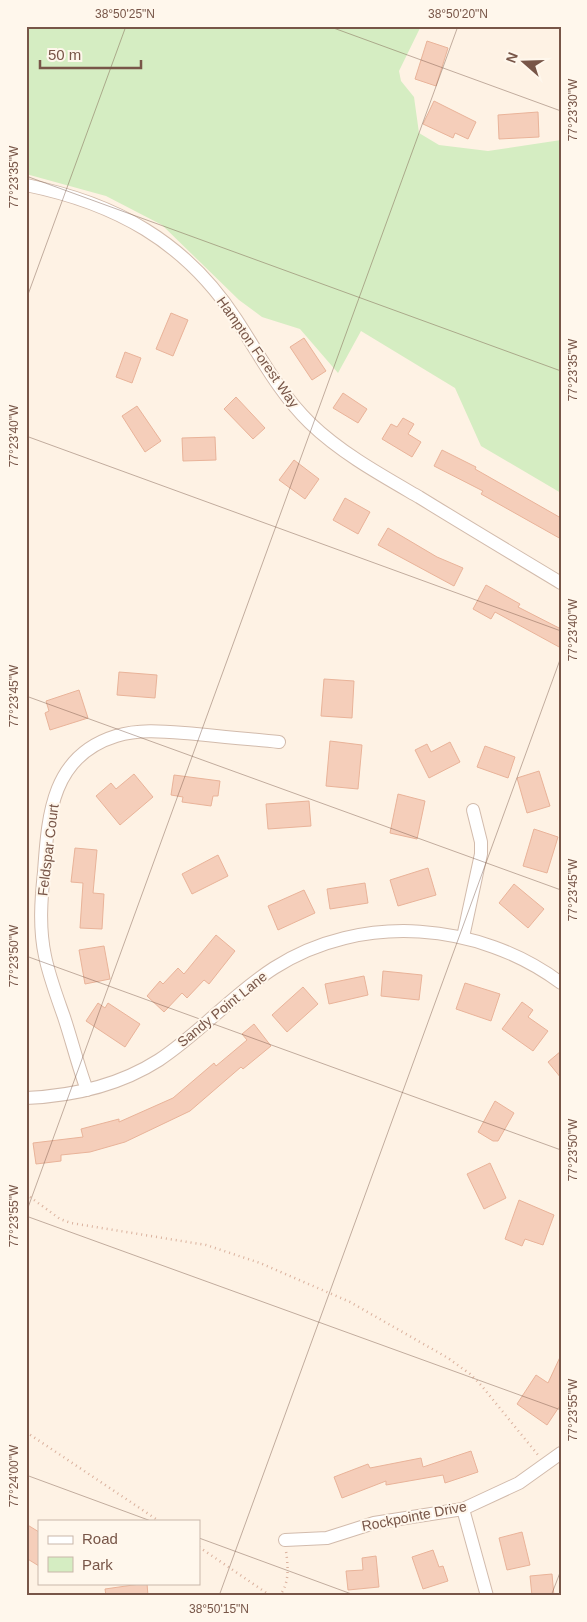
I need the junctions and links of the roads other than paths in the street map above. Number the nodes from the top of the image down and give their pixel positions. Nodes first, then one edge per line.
1 (26, 184) edge
2 (561, 583) edge
3 (279, 742) dead end
4 (473, 810) dead end
5 (463, 937) junction
6 (561, 984) edge
7 (86, 1090) junction
8 (26, 1098) edge
9 (561, 1453) edge
10 (463, 1508) junction
11 (285, 1540) road end
12 (487, 1596) edge

1 - 2 street, Hampton Forest Way
3 - 7 street, Feldspar Court
4 - 5 street
5 - 6 street, Sandy Point Lane
5 - 7 street, Sandy Point Lane
7 - 8 street, Sandy Point Lane
9 - 10 street, Rockpointe Drive
10 - 11 street, Rockpointe Drive
10 - 12 street

